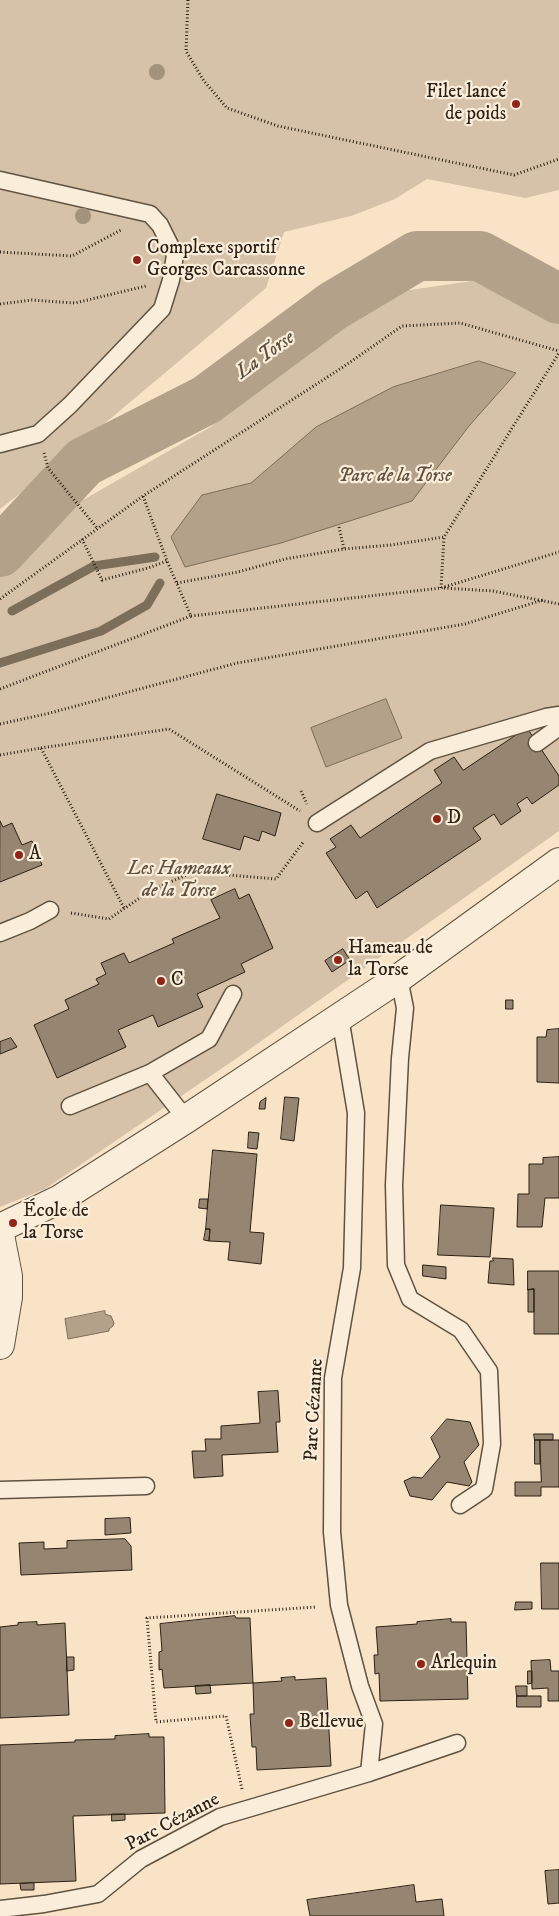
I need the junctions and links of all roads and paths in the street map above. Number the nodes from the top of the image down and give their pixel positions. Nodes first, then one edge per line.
1 (188, 0) edge
2 (559, 159) edge
3 (0, 180) edge
4 (150, 214) junction
5 (0, 252) edge
6 (171, 280) junction
7 (0, 304) edge
8 (559, 352) edge
9 (0, 444) edge
10 (48, 468) dead end
11 (143, 496) junction
12 (339, 527) dead end
13 (97, 528) junction
14 (444, 537) junction
15 (82, 539) junction
16 (344, 549) junction
17 (559, 552) edge
18 (167, 561) junction
19 (177, 583) junction
20 (441, 588) junction
21 (0, 599) edge
22 (543, 600) junction
23 (559, 604) edge
24 (191, 616) junction
25 (0, 689) edge
26 (559, 715) edge
27 (0, 724) edge
28 (559, 727) edge
29 (537, 743) dead end
30 (41, 748) junction
31 (0, 756) edge
32 (301, 791) dead end
33 (317, 822) junction
34 (559, 862) edge
35 (124, 908) junction
36 (50, 910) joint
37 (0, 933) edge
38 (399, 978) junction
39 (233, 994) dead end
40 (340, 1017) junction
41 (150, 1073) junction
42 (70, 1106) dead end
43 (186, 1119) junction
44 (0, 1228) edge
45 (0, 1235) edge
46 (0, 1345) edge
47 (146, 1486) dead end
48 (0, 1490) edge
49 (460, 1505) dead end
50 (340, 1606) junction
51 (457, 1743) dead end
52 (369, 1773) junction
53 (246, 1809) junction
54 (0, 1909) edge

1 - 2 path
3 - 4 lane
4 - 5 path
4 - 6 lane
6 - 7 path
6 - 9 lane
8 - 11 path
8 - 14 path
10 - 13 path
11 - 13 path
11 - 18 path
12 - 16 path
13 - 15 path
14 - 16 path
14 - 20 path
15 - 18 path
15 - 21 path
16 - 19 path
17 - 20 path
18 - 19 path
19 - 24 path
20 - 22 path
20 - 24 path
22 - 23 path
22 - 27 path
24 - 25 path
26 - 33 lane
28 - 29 lane
30 - 31 path
30 - 33 path
30 - 35 path
32 - 33 path
33 - 35 path
34 - 38 street
35 - 36 path
36 - 37 lane
38 - 40 street
38 - 49 lane
39 - 41 lane
40 - 43 street
40 - 50 lane, Parc Cézanne
41 - 42 lane
41 - 43 lane
43 - 44 street
45 - 46 street
47 - 48 lane
50 - 52 lane, Parc Cézanne
50 - 53 path
51 - 52 lane, Parc Cézanne
52 - 53 lane, Parc Cézanne
53 - 54 lane, Parc Cézanne

